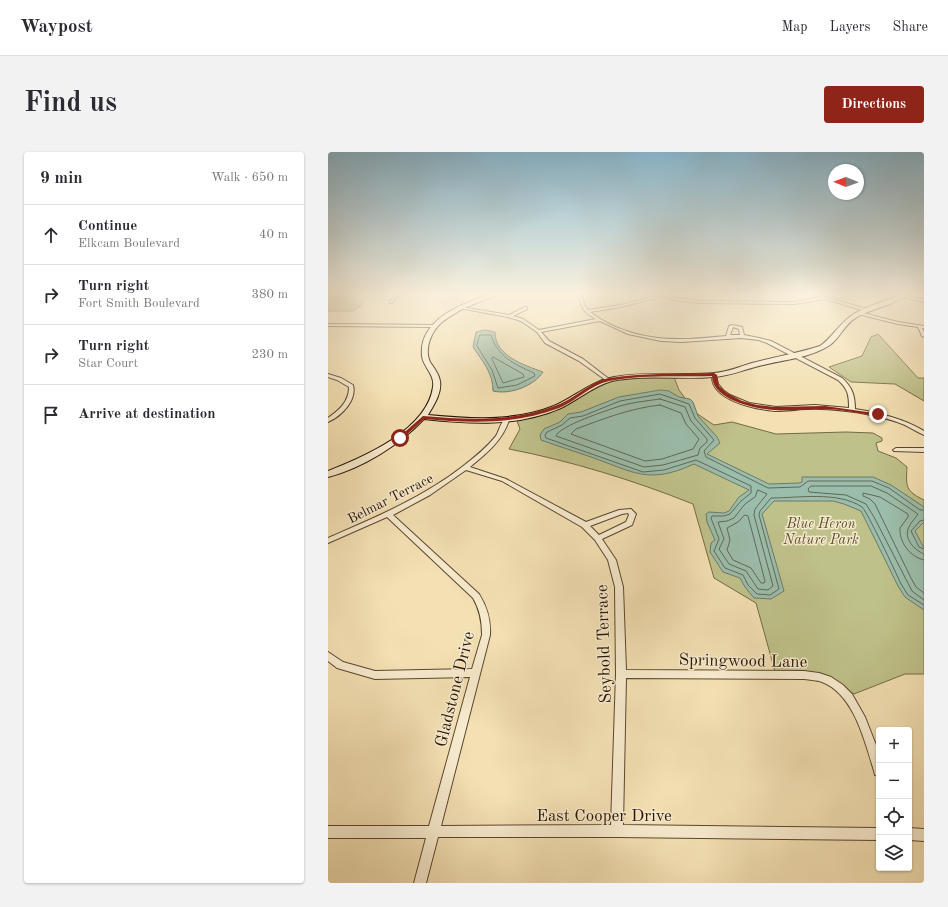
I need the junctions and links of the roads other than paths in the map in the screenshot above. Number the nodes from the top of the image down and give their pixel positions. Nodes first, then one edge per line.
1 (434, 328) edge
2 (534, 328) edge
3 (554, 328) edge
4 (617, 328) edge
5 (730, 328) edge
6 (741, 328) edge
7 (841, 328) edge
8 (538, 331) junction
9 (728, 335) junction
10 (742, 336) junction
11 (796, 355) junction
12 (714, 375) junction
13 (328, 376) edge
14 (607, 380) junction
15 (852, 410) junction
16 (423, 417) junction
17 (328, 420) edge
18 (506, 420) junction
19 (924, 433) edge
20 (896, 450) dead end
21 (924, 450) edge
22 (466, 468) junction
23 (328, 474) edge
24 (389, 515) junction
25 (585, 525) junction
26 (598, 538) junction
27 (328, 542) edge
28 (328, 656) edge
29 (475, 673) junction
30 (621, 674) junction
31 (876, 763) edge
32 (434, 831) junction
33 (328, 832) edge
34 (617, 832) junction
35 (876, 834) edge
36 (912, 834) edge
37 (924, 834) edge
38 (420, 883) edge

1 - 16 street
2 - 8 street
3 - 8 street
4 - 9 street
5 - 9 street
6 - 10 street
7 - 11 street
8 - 14 street
9 - 10 street
10 - 11 street
11 - 12 street
11 - 15 street
12 - 14 street
12 - 15 street
13 - 17 street
14 - 18 street
15 - 19 street
16 - 18 street
16 - 23 street
18 - 22 street, Belmar Terrace
20 - 21 street
22 - 24 street, Belmar Terrace
22 - 25 street, Seybold Terrace
24 - 27 street, Belmar Terrace
24 - 29 street, Gladstone Drive
25 - 26 street, Seybold Terrace
25 - 26 street
26 - 30 street, Seybold Terrace
28 - 29 street
29 - 32 street, Gladstone Drive
30 - 31 street, Springwood Lane
30 - 34 street, Seybold Terrace
32 - 33 street, East Cooper Drive
32 - 34 street, East Cooper Drive
32 - 38 street, Gladstone Drive
34 - 35 street, East Cooper Drive
36 - 37 street

